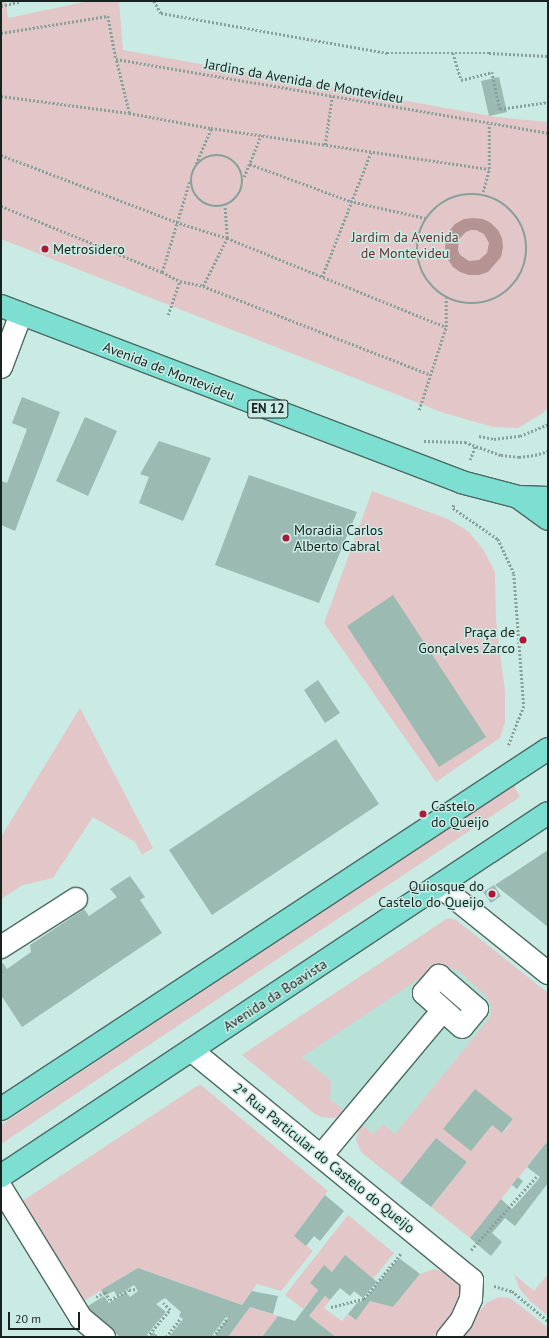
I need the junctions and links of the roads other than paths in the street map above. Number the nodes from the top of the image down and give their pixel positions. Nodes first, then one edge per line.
1 (1, 306) edge
2 (21, 314) junction
3 (1, 367) edge
4 (518, 497) junction
5 (548, 498) edge
6 (548, 519) edge
7 (548, 749) edge
8 (548, 813) edge
9 (440, 886) junction
10 (76, 899) dead end
11 (1, 947) edge
12 (548, 973) edge
13 (443, 1010) dead end
14 (191, 1050) junction
15 (1, 1109) edge
16 (321, 1156) junction
17 (1, 1176) edge
18 (1, 1188) edge
19 (104, 1337) edge
20 (448, 1337) edge

1 - 2 main road, Avenida de Montevideu / EN 12
2 - 3 street
2 - 4 main road, Avenida de Montevideu / EN 12
4 - 5 main road, Avenida de Montevideu / EN 12
4 - 6 main road, Avenida de Montevideu / EN 12
7 - 15 main road
8 - 9 main road, Avenida da Boavista
9 - 12 street
9 - 14 main road, Avenida da Boavista
10 - 11 street
13 - 16 street
14 - 16 street, 2ª Rua Particular do Castelo do Queijo
14 - 17 main road, Avenida da Boavista
16 - 20 street, 2ª Rua Particular do Castelo do Queijo
18 - 19 street

